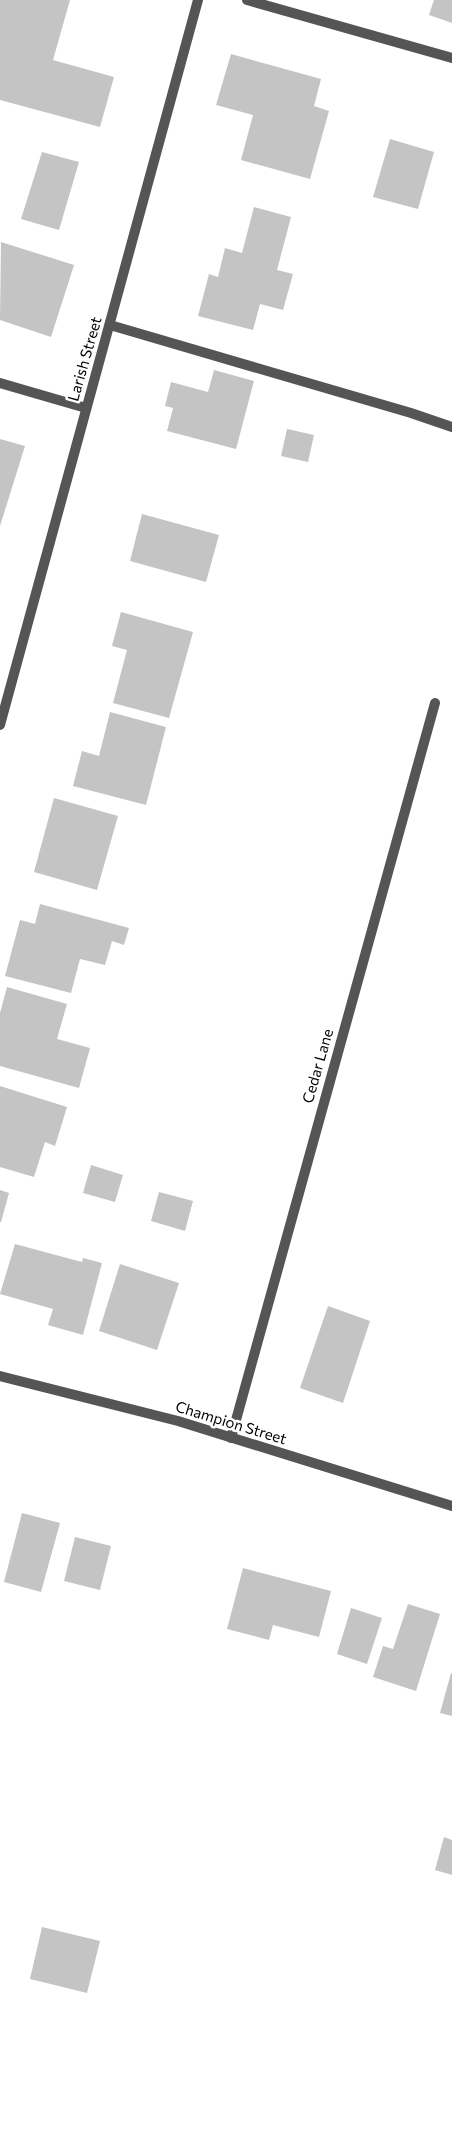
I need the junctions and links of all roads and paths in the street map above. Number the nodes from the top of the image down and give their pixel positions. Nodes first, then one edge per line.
1 (198, 0) edge
2 (247, 0) edge
3 (452, 58) edge
4 (110, 326) junction
5 (0, 383) edge
6 (86, 408) junction
7 (452, 427) edge
8 (435, 703) dead end
9 (0, 725) edge
10 (0, 1376) edge
11 (231, 1438) junction
12 (452, 1506) edge

1 - 4 street, Larish Street
2 - 3 street
4 - 6 street, Larish Street
4 - 7 street
5 - 6 street
6 - 9 street, Larish Street
8 - 11 street, Cedar Lane
10 - 11 street, Champion Street
11 - 12 street, Champion Street

